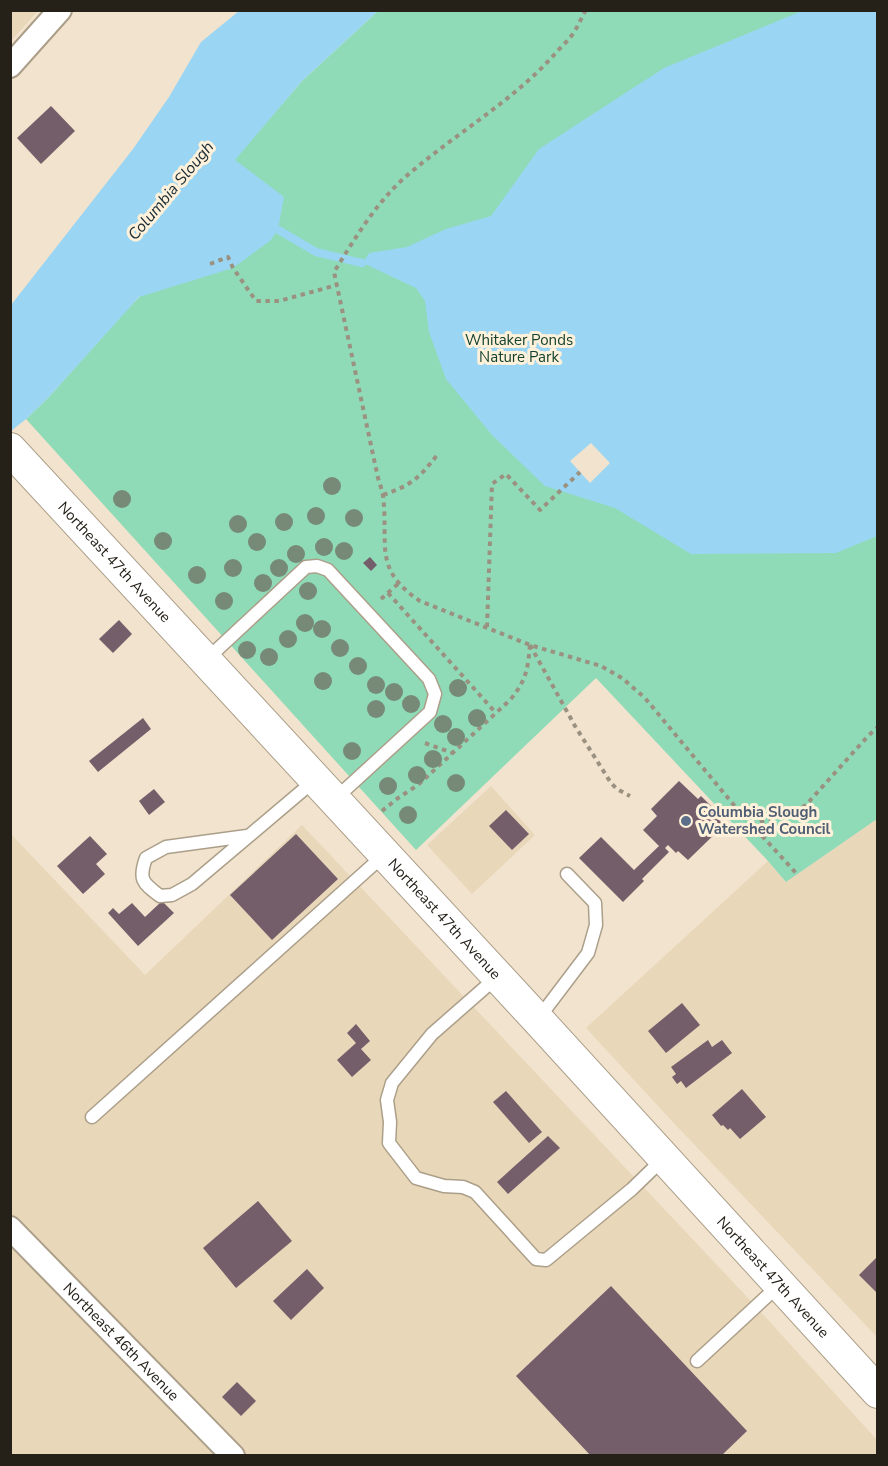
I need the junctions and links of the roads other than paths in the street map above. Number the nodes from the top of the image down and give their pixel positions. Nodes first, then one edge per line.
1 (60, 10) edge
2 (10, 66) edge
3 (17, 455) edge
4 (206, 660) junction
5 (325, 789) junction
6 (247, 836) junction
7 (385, 855) junction
8 (567, 874) dead end
9 (498, 977) junction
10 (538, 1020) junction
11 (92, 1117) dead end
12 (664, 1158) junction
13 (10, 1228) edge
14 (779, 1285) junction
15 (697, 1362) dead end
16 (878, 1392) edge
17 (234, 1455) edge

1 - 2 street
3 - 4 street, Northeast 47th Avenue
4 - 5 street, Northeast 47th Avenue
4 - 5 lane
5 - 6 lane
5 - 7 street, Northeast 47th Avenue
6 - 6 lane
7 - 9 street, Northeast 47th Avenue
7 - 11 lane
8 - 10 lane
9 - 10 street, Northeast 47th Avenue
9 - 12 lane
10 - 12 street, Northeast 47th Avenue
12 - 14 street, Northeast 47th Avenue
13 - 17 street, Northeast 46th Avenue
14 - 15 lane
14 - 16 street, Northeast 47th Avenue

